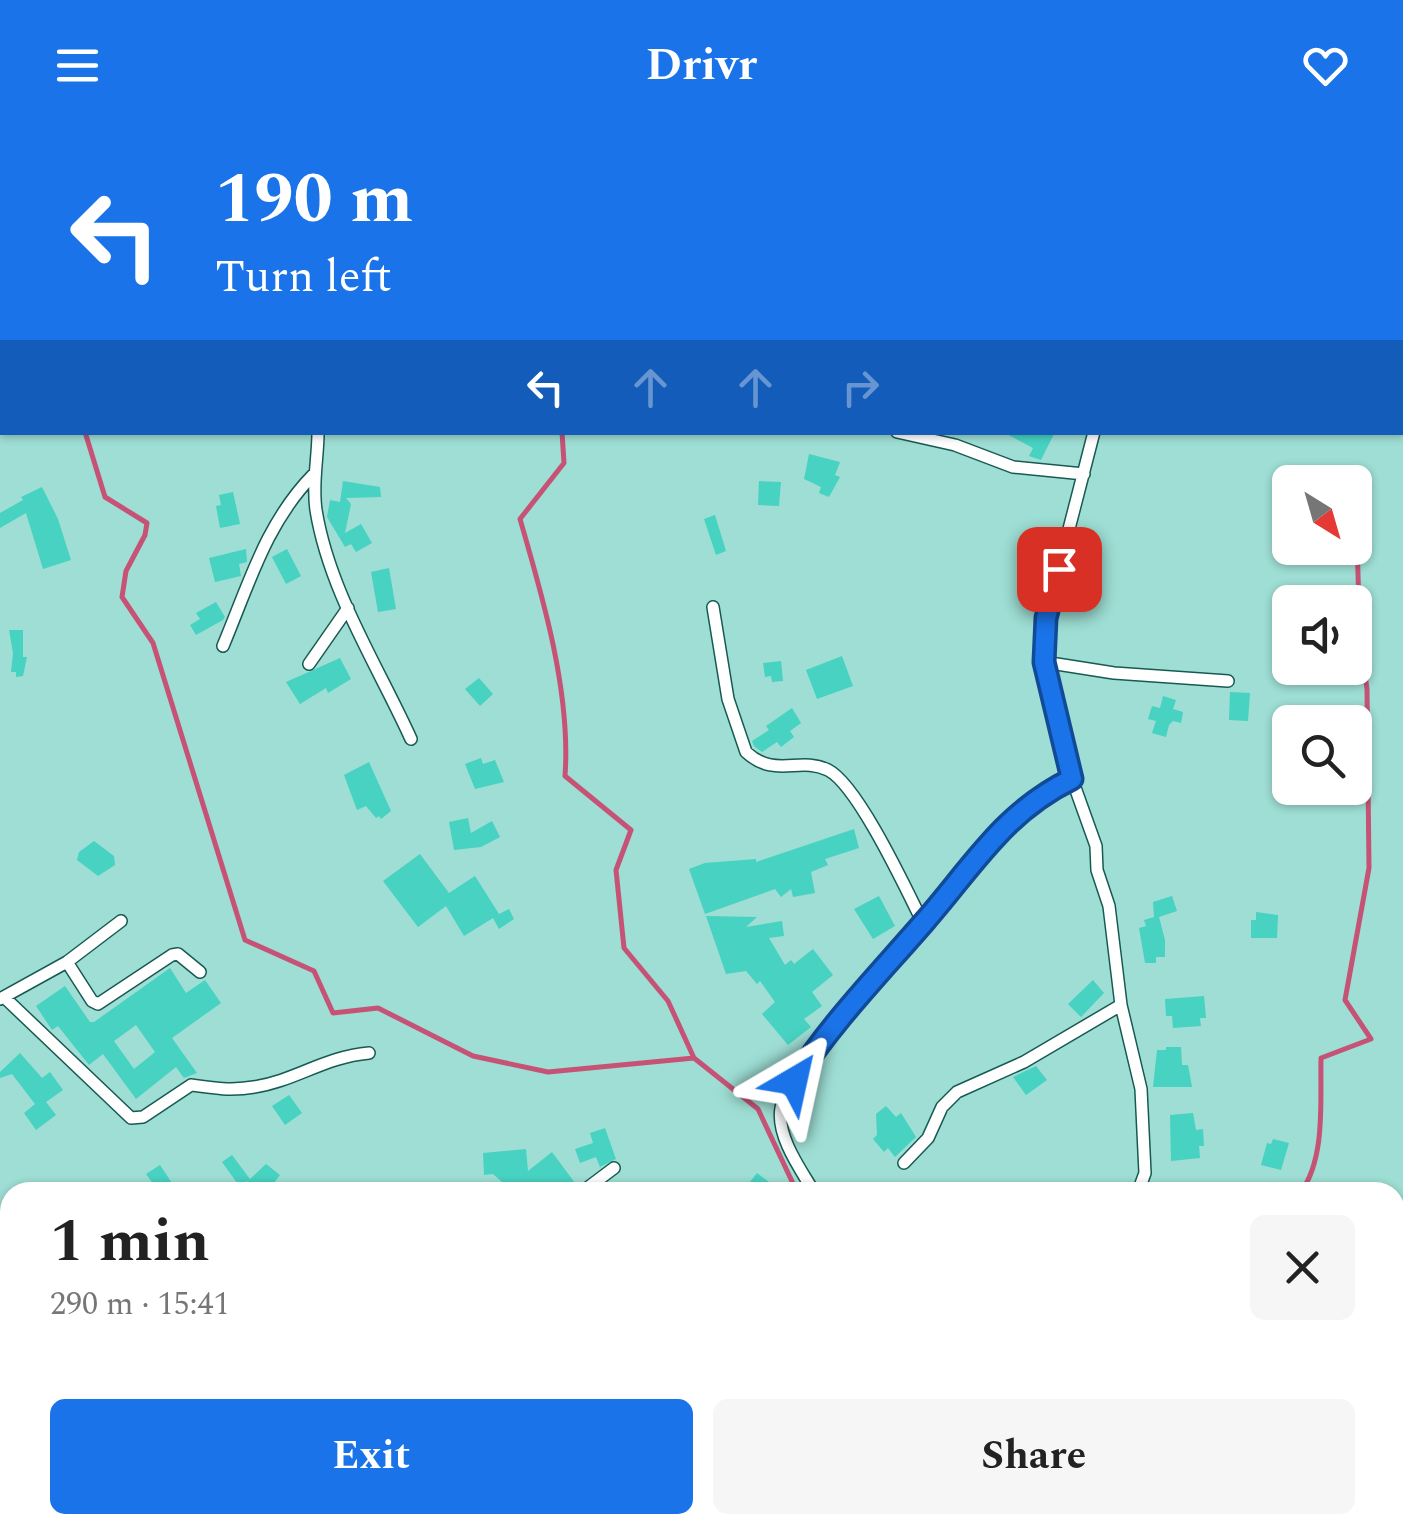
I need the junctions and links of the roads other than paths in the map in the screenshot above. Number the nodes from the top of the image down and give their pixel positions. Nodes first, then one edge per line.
1 (318, 435) edge
2 (909, 435) edge
3 (1093, 435) edge
4 (1084, 474) junction
5 (313, 475) junction
6 (713, 607) dead end
7 (348, 608) junction
8 (222, 646) dead end
9 (1044, 662) junction
10 (309, 664) dead end
11 (1228, 681) dead end
12 (411, 740) dead end
13 (1072, 779) junction
14 (122, 920) dead end
15 (923, 923) junction
16 (67, 962) junction
17 (200, 972) dead end
18 (2, 998) edge
19 (1121, 1006) junction
20 (369, 1053) dead end
21 (904, 1163) dead end
22 (614, 1168) dead end
23 (595, 1182) edge
24 (809, 1182) edge
25 (1142, 1182) edge

1 - 5 street
2 - 4 street
3 - 4 street
4 - 9 street
5 - 7 street
5 - 8 street
6 - 15 street
7 - 10 street
7 - 12 street
9 - 11 street
9 - 13 street
13 - 15 street
13 - 19 street
14 - 16 street
15 - 24 street
16 - 17 street
16 - 18 street
18 - 20 street
19 - 21 street
19 - 25 street
22 - 23 street

